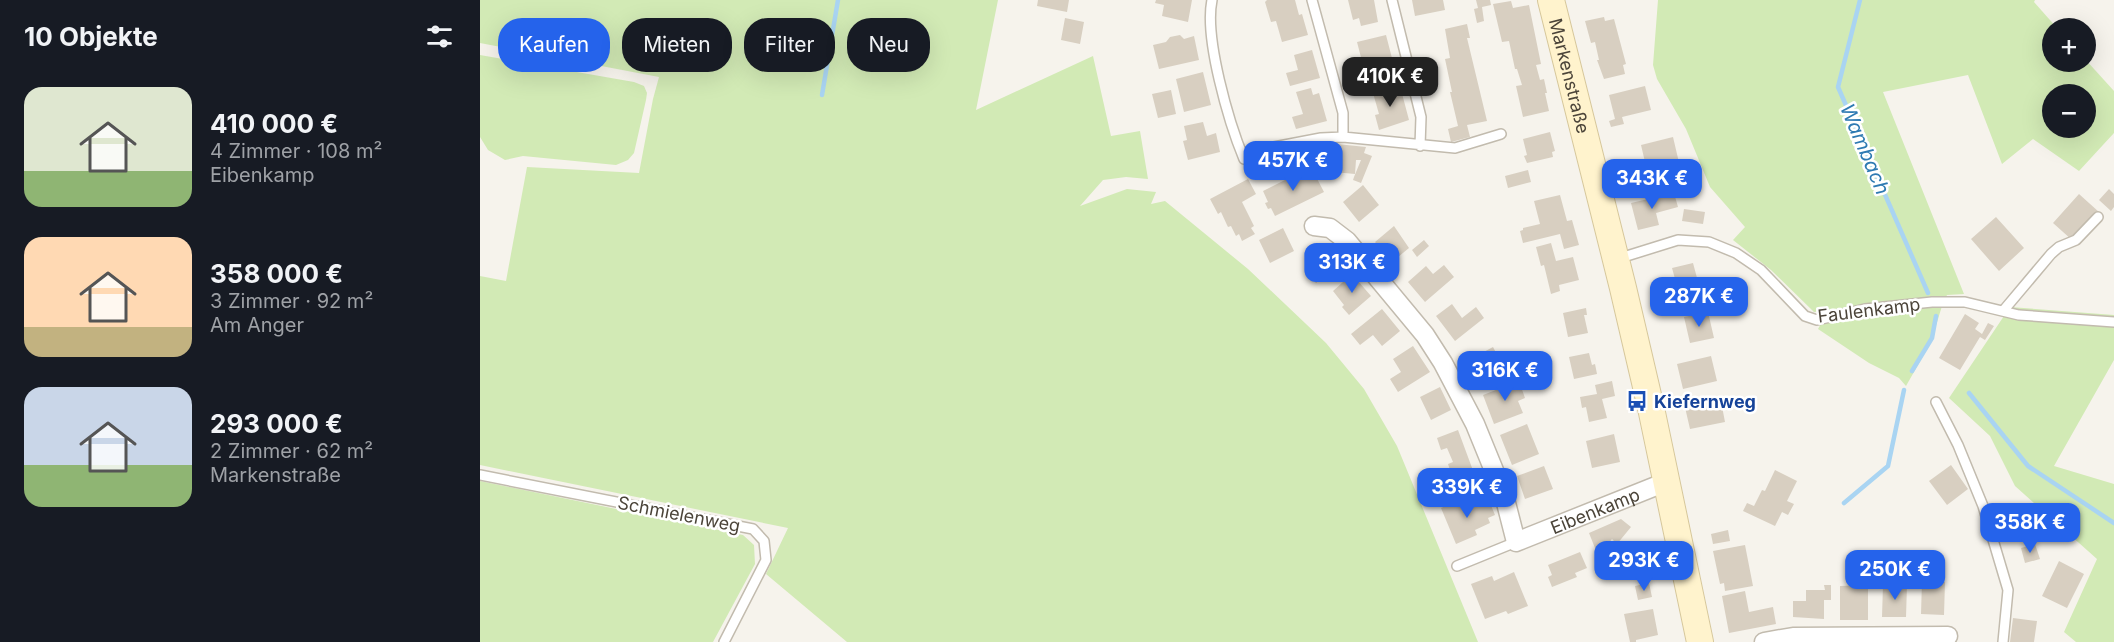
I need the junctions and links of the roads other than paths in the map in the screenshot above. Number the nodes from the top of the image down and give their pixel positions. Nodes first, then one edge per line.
1 (1212, 0) edge
2 (1312, 0) edge
3 (1392, 0) edge
4 (1551, 0) edge
5 (1501, 134) dead end
6 (1343, 137) junction
7 (1420, 146) junction
8 (2098, 217) dead end
9 (1314, 226) dead end
10 (1616, 260) junction
11 (2002, 311) junction
12 (2114, 322) edge
13 (1936, 402) dead end
14 (480, 475) edge
15 (1666, 482) junction
16 (1516, 542) junction
17 (1457, 566) dead end
18 (1948, 636) dead end
19 (724, 642) edge
20 (1700, 642) edge
21 (1764, 642) edge
22 (2003, 642) edge

1 - 6 lane
2 - 6 lane
3 - 7 lane
4 - 10 street, Markenstraße
5 - 7 lane
6 - 7 lane
8 - 11 lane
9 - 16 street
10 - 11 lane, Faulenkamp
10 - 15 street, Markenstraße
11 - 12 lane, Faulenkamp
13 - 22 lane
14 - 19 lane, Schmielenweg
15 - 16 street, Eibenkamp
15 - 20 street, Markenstraße
16 - 17 lane
18 - 21 street

